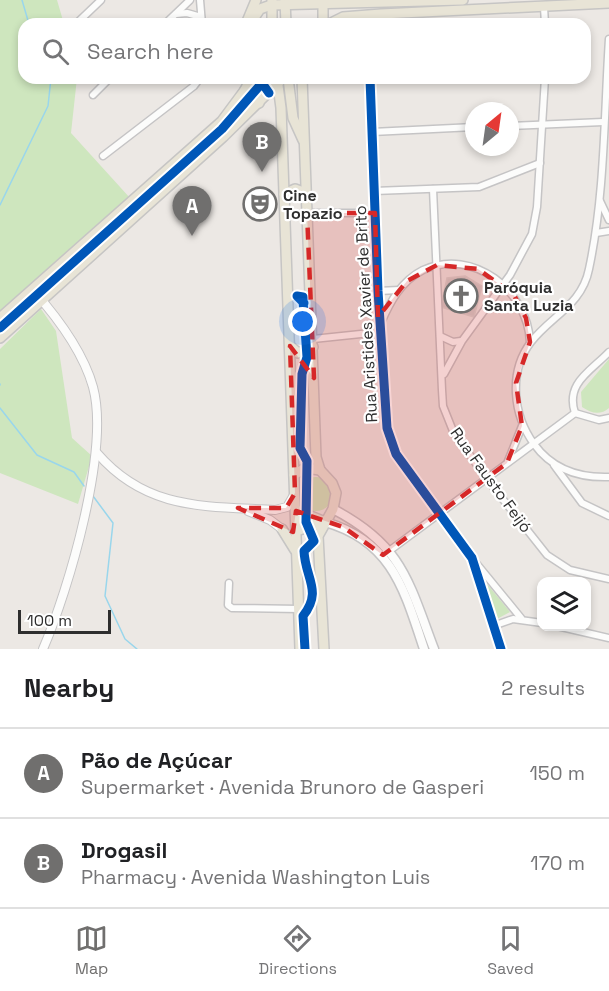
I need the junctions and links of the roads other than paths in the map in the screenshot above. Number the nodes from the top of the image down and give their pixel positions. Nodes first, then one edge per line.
1 (101, 0) edge
2 (190, 0) edge
3 (200, 0) edge
4 (256, 0) edge
5 (463, 0) edge
6 (285, 2) edge
7 (346, 2) edge
8 (272, 3) edge
9 (609, 3) edge
10 (543, 4) edge
11 (323, 6) junction
12 (175, 14) junction
13 (81, 18) edge
14 (171, 18) edge
15 (196, 18) edge
16 (201, 18) edge
17 (250, 18) edge
18 (253, 18) edge
19 (286, 18) edge
20 (323, 18) edge
21 (340, 18) edge
22 (356, 18) edge
23 (381, 18) edge
24 (609, 39) edge
25 (105, 84) edge
26 (196, 84) edge
27 (248, 84) edge
28 (276, 84) edge
29 (279, 84) edge
30 (289, 84) edge
31 (302, 84) edge
32 (370, 84) edge
33 (545, 84) edge
34 (245, 90) junction
35 (93, 95) dead end
36 (260, 102) junction
37 (281, 108) junction
38 (603, 122) junction
39 (542, 124) junction
40 (519, 125) edge
41 (465, 127) edge
42 (372, 132) junction
43 (304, 142) junction
44 (103, 156) dead end
45 (540, 163) junction
46 (433, 189) junction
47 (374, 191) junction
48 (306, 193) junction
49 (284, 194) junction
50 (600, 201) junction
51 (307, 213) junction
52 (375, 213) junction
53 (609, 220) edge
54 (609, 231) edge
55 (596, 233) junction
56 (437, 265) junction
57 (504, 284) junction
58 (33, 290) junction
59 (399, 290) junction
60 (378, 291) junction
61 (43, 300) junction
62 (0, 318) edge
63 (380, 329) junction
64 (440, 336) junction
65 (0, 338) edge
66 (462, 341) junction
67 (530, 342) junction
68 (313, 343) junction
69 (290, 346) junction
70 (609, 352) edge
71 (442, 377) junction
72 (575, 413) junction
73 (609, 418) edge
74 (522, 426) junction
75 (534, 444) junction
76 (97, 453) junction
77 (507, 463) junction
78 (552, 463) junction
79 (320, 470) junction
80 (294, 475) junction
81 (609, 477) edge
82 (486, 478) junction
83 (295, 493) junction
84 (238, 507) junction
85 (333, 509) junction
86 (296, 510) junction
87 (440, 514) junction
88 (609, 516) edge
89 (325, 522) junction
90 (282, 529) junction
91 (296, 531) junction
92 (297, 553) junction
93 (387, 553) junction
94 (472, 558) junction
95 (609, 579) edge
96 (229, 583) dead end
97 (299, 609) junction
98 (521, 618) junction
99 (537, 622) edge
100 (493, 626) junction
101 (576, 631) edge
102 (50, 633) junction
103 (609, 638) edge
104 (43, 649) edge
105 (49, 649) edge
106 (300, 649) edge
107 (324, 649) edge
108 (424, 649) edge
109 (434, 649) edge
110 (501, 649) edge

1 - 13 street
2 - 12 street
3 - 16 street
4 - 17 main road
5 - 7 main road
6 - 8 main road
6 - 11 main road
6 - 19 main road
7 - 11 main road
8 - 18 main road
9 - 10 main road
10 - 23 main road
11 - 20 main road
12 - 14 street
12 - 15 street
21 - 22 main road
24 - 38 street
25 - 35 street
26 - 44 street
27 - 34 main road
28 - 36 main road
29 - 37 main road
30 - 43 main road
31 - 43 main road
32 - 42 street, Rua Aristides Xavier de Brito
33 - 39 street
34 - 36 main road
34 - 58 main road
36 - 37 main road
36 - 61 main road
37 - 49 main road
38 - 39 street
38 - 50 street
39 - 40 street
39 - 45 street
41 - 42 street
42 - 47 street, Rua Aristides Xavier de Brito
43 - 48 main road
45 - 46 street
45 - 57 street
46 - 47 street
46 - 56 street, Rua Fausto Feijó
47 - 52 street, Rua Aristides Xavier de Brito
48 - 49 main road
48 - 51 main road
49 - 69 main road
50 - 53 street
50 - 55 street
51 - 52 street
51 - 68 main road
52 - 60 street, Rua Aristides Xavier de Brito
54 - 55 street
55 - 67 street
56 - 57 street
56 - 59 street
56 - 64 street, Rua Fausto Feijó
57 - 66 street
57 - 67 street
58 - 61 street
58 - 62 main road
59 - 60 street
59 - 63 street
60 - 63 street, Rua Aristides Xavier de Brito
61 - 65 main road
61 - 76 street
63 - 68 street
63 - 87 street, Rua Aristides Xavier de Brito
64 - 66 street
64 - 71 street, Rua Fausto Feijó
66 - 71 street
67 - 74 street
68 - 69 main road
68 - 79 main road
69 - 80 main road
70 - 72 street
71 - 82 street, Rua Fausto Feijó
72 - 73 street
72 - 75 street
74 - 75 street
74 - 77 street
75 - 77 street
75 - 78 street
76 - 84 street
76 - 102 street
77 - 82 street
78 - 81 street
78 - 88 street
79 - 80 main road
79 - 85 main road
80 - 83 main road
82 - 87 street
82 - 95 street, Rua Fausto Feijó
83 - 84 street
83 - 86 main road
84 - 90 street
85 - 89 main road
85 - 93 main road
86 - 89 main road
86 - 91 main road
87 - 93 street
87 - 94 street, Rua Aristides Xavier de Brito
89 - 91 main road
89 - 93 main road
89 - 107 main road
90 - 91 street
90 - 92 main road
91 - 92 main road
92 - 97 main road
93 - 108 main road
93 - 109 main road
94 - 98 street, Rua Aristides Xavier de Brito
94 - 100 street, Rua Aristides Xavier de Brito
96 - 97 street
97 - 106 main road
98 - 99 street
98 - 100 street
100 - 110 street, Rua Aristides Xavier de Brito
101 - 103 street
102 - 104 street
102 - 105 street

